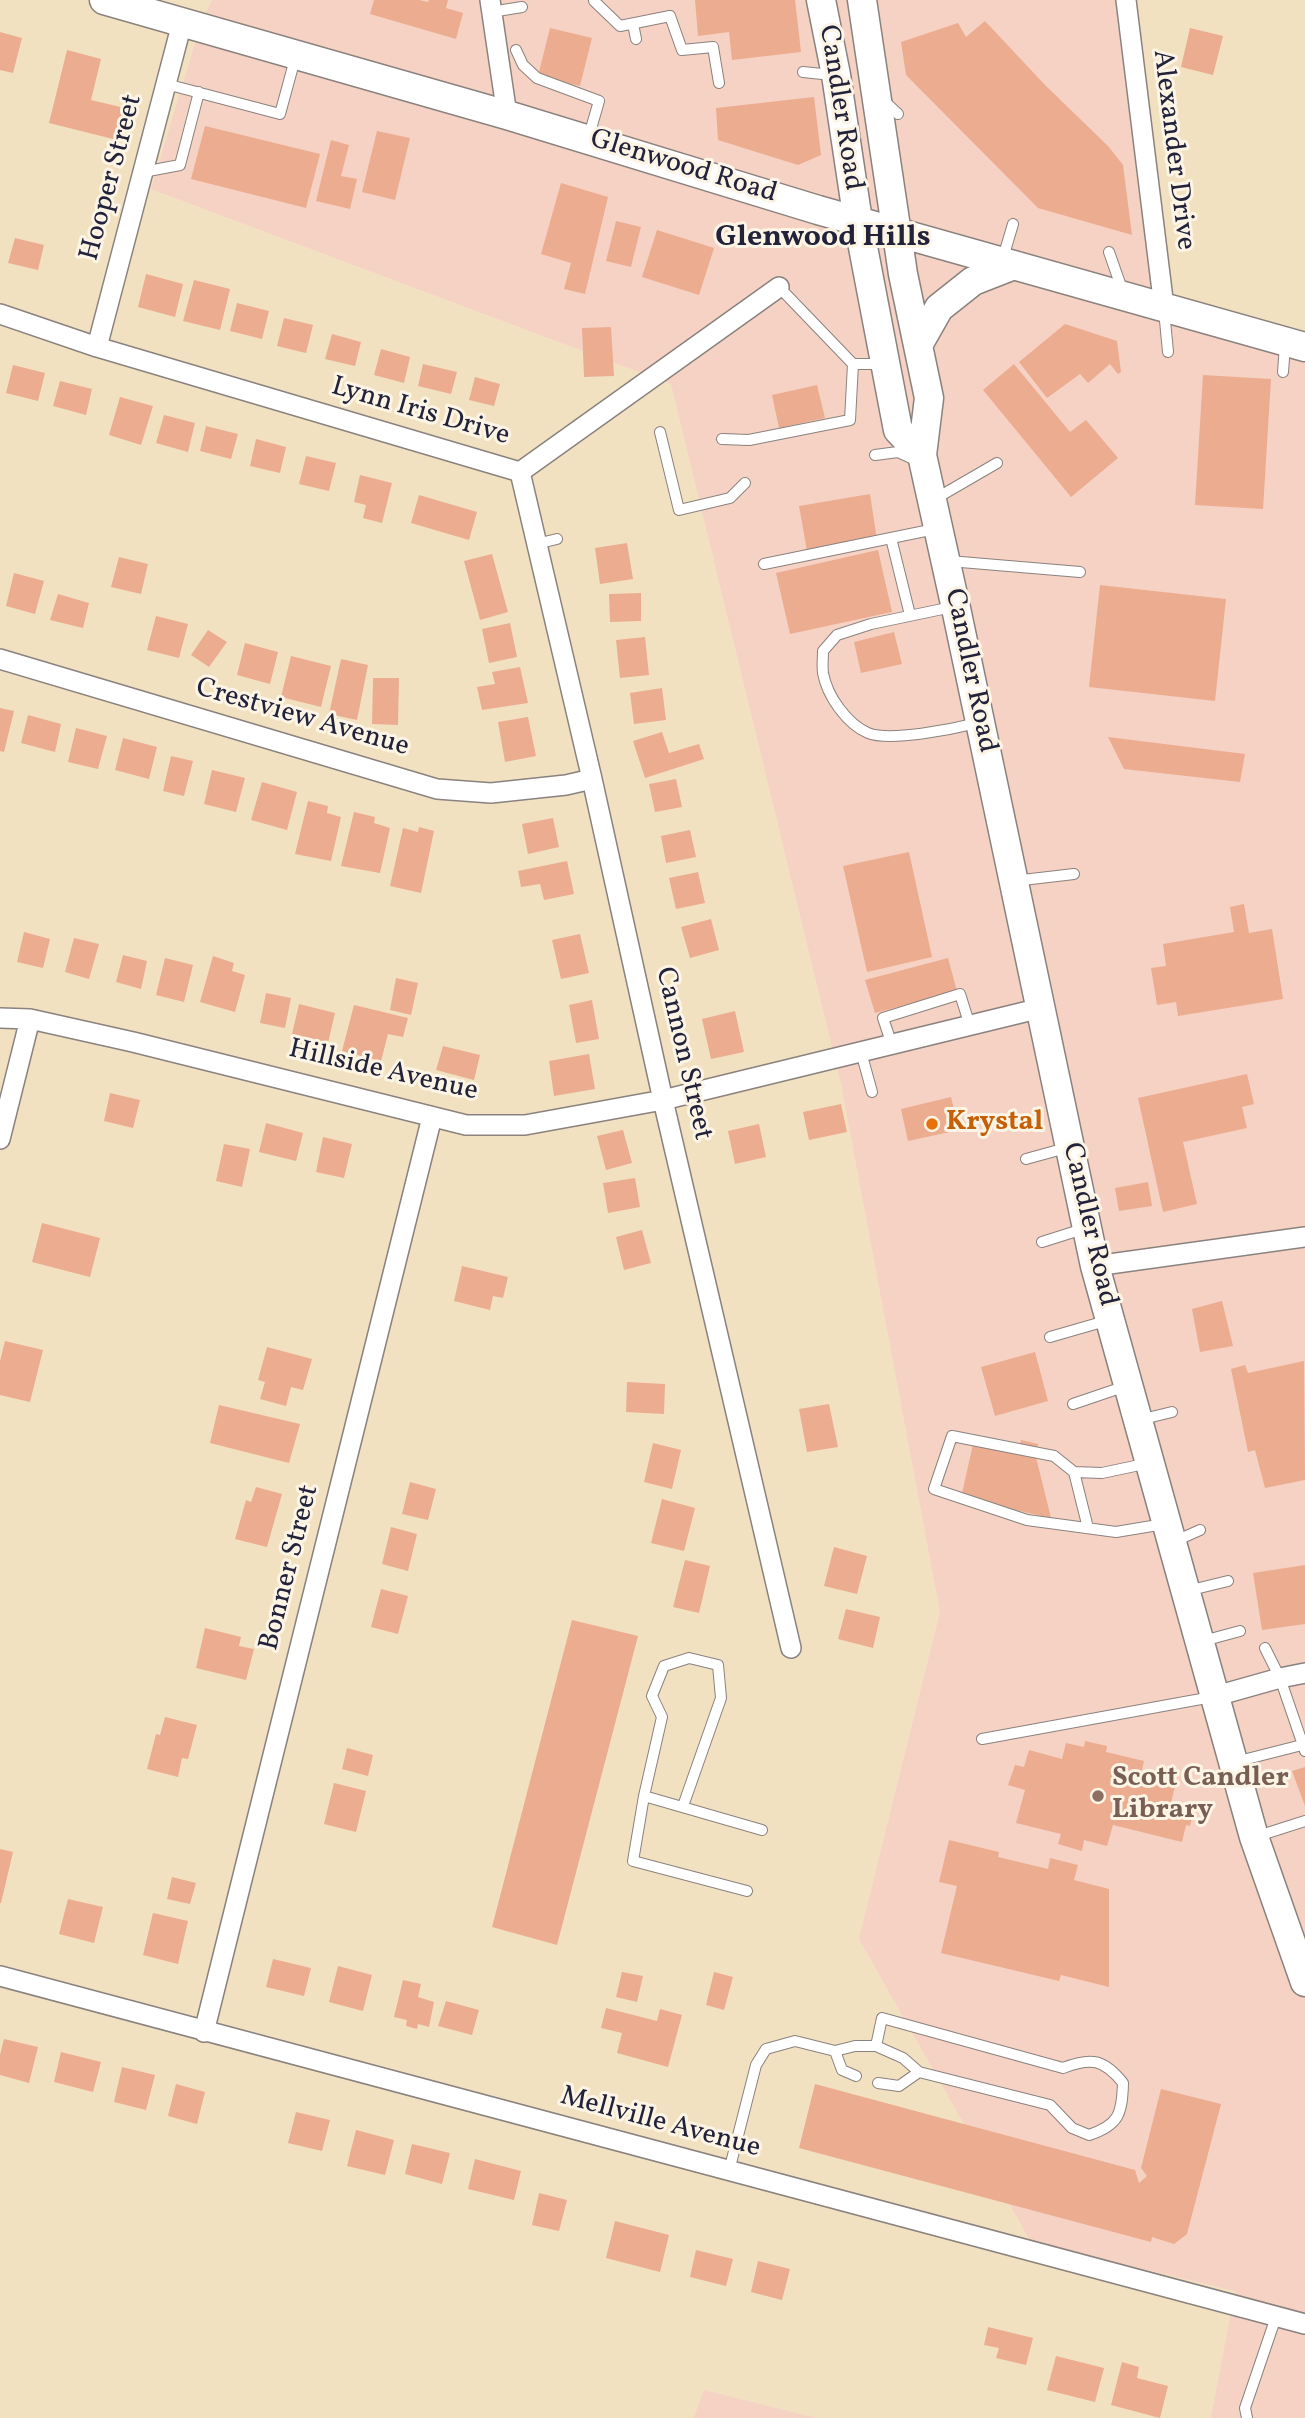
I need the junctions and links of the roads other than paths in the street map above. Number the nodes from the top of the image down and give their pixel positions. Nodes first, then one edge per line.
1 (104, 0) edge
2 (821, 0) edge
3 (862, 0) edge
4 (1126, 0) edge
5 (594, 1) edge
6 (491, 6) edge
7 (522, 7) dead end
8 (182, 23) junction
9 (633, 24) junction
10 (636, 39) dead end
11 (516, 50) dead end
12 (296, 55) junction
13 (803, 72) dead end
14 (836, 75) junction
15 (719, 83) dead end
16 (166, 84) junction
17 (199, 92) junction
18 (875, 92) junction
19 (898, 114) dead end
20 (507, 115) junction
21 (587, 139) junction
22 (144, 172) junction
23 (858, 221) junction
24 (1013, 224) dead end
25 (897, 233) junction
26 (1109, 252) dead end
27 (1008, 263) junction
28 (779, 287) joint
29 (1125, 296) junction
30 (1164, 307) junction
31 (0, 314) edge
32 (1295, 344) edge
33 (918, 345) junction
34 (97, 347) junction
35 (1168, 352) dead end
36 (885, 364) junction
37 (853, 365) junction
38 (1283, 372) dead end
39 (660, 432) dead end
40 (722, 439) dead end
41 (875, 455) dead end
42 (923, 459) junction
43 (997, 463) dead end
44 (520, 472) junction
45 (745, 483) dead end
46 (932, 501) junction
47 (937, 528) junction
48 (891, 538) junction
49 (557, 539) dead end
50 (536, 544) junction
51 (945, 561) junction
52 (764, 564) dead end
53 (1080, 572) dead end
54 (956, 606) junction
55 (910, 615) junction
56 (0, 659) edge
57 (981, 722) junction
58 (592, 779) junction
59 (1074, 874) dead end
60 (1014, 881) junction
61 (1041, 1008) junction
62 (0, 1018) edge
63 (30, 1019) junction
64 (970, 1026) junction
65 (892, 1045) junction
66 (861, 1052) junction
67 (872, 1091) dead end
68 (663, 1100) junction
69 (432, 1117) junction
70 (0, 1139) edge
71 (1070, 1147) junction
72 (1026, 1159) dead end
73 (1087, 1228) junction
74 (1305, 1237) edge
75 (1042, 1242) dead end
76 (1095, 1266) junction
77 (1110, 1320) junction
78 (1049, 1337) dead end
79 (1128, 1385) junction
80 (1073, 1404) dead end
81 (1172, 1412) dead end
82 (1138, 1420) junction
83 (1150, 1463) junction
84 (1074, 1472) junction
85 (1088, 1528) junction
86 (1200, 1530) dead end
87 (1170, 1532) junction
88 (1228, 1581) dead end
89 (1186, 1592) junction
90 (1240, 1631) dead end
91 (1200, 1642) junction
92 (791, 1648) dead end
93 (1265, 1648) dead end
94 (1305, 1673) edge
95 (1280, 1678) junction
96 (1216, 1696) junction
97 (982, 1739) dead end
98 (1304, 1748) edge
99 (1234, 1763) junction
100 (644, 1796) junction
101 (683, 1806) junction
102 (1305, 1821) edge
103 (762, 1830) dead end
104 (1254, 1838) junction
105 (747, 1891) dead end
106 (0, 1976) edge
107 (1305, 1982) edge
108 (204, 2032) junction
109 (876, 2046) junction
110 (835, 2051) junction
111 (919, 2072) junction
112 (856, 2076) dead end
113 (878, 2083) dead end
114 (729, 2171) junction
115 (1276, 2316) junction
116 (1305, 2324) edge
117 (1247, 2418) edge

1 - 8 main road, Glenwood Road
2 - 14 main road, Candler Road
3 - 18 main road, Candler Road
4 - 30 street, Alexander Drive
5 - 9 lane
6 - 7 lane
6 - 20 street
8 - 12 main road, Glenwood Road
8 - 16 street, Hooper Street
9 - 10 lane
9 - 15 lane
11 - 21 lane
12 - 17 lane
12 - 20 main road, Glenwood Road
13 - 14 lane
14 - 23 main road, Candler Road
16 - 17 lane
16 - 22 street, Hooper Street
17 - 22 lane
18 - 19 lane
18 - 25 main road, Candler Road
20 - 21 main road, Glenwood Road
21 - 23 main road, Glenwood Road
22 - 34 street, Hooper Street
23 - 25 main road, Glenwood Road
23 - 36 main road, Candler Road
24 - 27 lane
25 - 27 main road, Glenwood Road
25 - 33 main road, Candler Road
26 - 29 lane
27 - 29 main road, Glenwood Road
27 - 33 main road
28 - 37 lane
28 - 44 street, Lynn Iris Drive
29 - 30 main road, Glenwood Road
30 - 32 main road, Glenwood Road
30 - 35 lane
31 - 34 street, Lynn Iris Drive
32 - 38 lane
33 - 42 main road, Candler Road
34 - 44 street, Lynn Iris Drive
36 - 37 lane
36 - 42 main road, Candler Road
37 - 40 lane
39 - 45 lane
41 - 42 lane
42 - 46 main road, Candler Road
43 - 46 lane
44 - 50 street, Cannon Street
46 - 47 main road, Candler Road
47 - 48 lane
47 - 51 main road, Candler Road
48 - 52 lane
48 - 55 lane
49 - 50 lane
50 - 58 street, Cannon Street
51 - 53 lane
51 - 54 main road, Candler Road
54 - 55 lane
54 - 57 main road, Candler Road
55 - 57 lane
56 - 58 street, Crestview Avenue
57 - 60 main road, Candler Road
58 - 68 street, Cannon Street
59 - 60 lane
60 - 61 main road, Candler Road
61 - 64 street, Hillside Avenue
61 - 71 main road, Candler Road
62 - 63 street, Hillside Avenue
63 - 69 street, Hillside Avenue
63 - 70 street
64 - 65 street, Hillside Avenue
64 - 65 lane
65 - 66 street, Hillside Avenue
66 - 67 lane
66 - 68 street, Hillside Avenue
68 - 69 street, Hillside Avenue
68 - 92 street, Cannon Street
69 - 108 street, Bonner Street
71 - 72 lane
71 - 73 main road, Candler Road
73 - 75 lane
73 - 76 main road, Candler Road
74 - 76 street
76 - 77 main road, Candler Road
77 - 78 lane
77 - 79 main road, Candler Road
79 - 80 lane
79 - 82 main road, Candler Road
81 - 82 lane
82 - 83 main road, Candler Road
83 - 84 lane
83 - 87 main road, Candler Road
84 - 85 lane
84 - 85 lane
85 - 87 lane
86 - 87 lane
87 - 89 main road, Candler Road
88 - 89 lane
89 - 91 main road, Candler Road
90 - 91 lane
91 - 96 main road, Candler Road
93 - 95 lane
94 - 95 street
95 - 96 street
95 - 98 lane
96 - 97 lane
96 - 99 main road, Candler Road
98 - 99 lane
99 - 104 main road, Candler Road
100 - 101 lane
100 - 101 lane
100 - 105 lane
101 - 103 lane
102 - 104 lane
104 - 107 main road, Candler Road
106 - 108 street, Mellville Avenue
108 - 114 street, Mellville Avenue
109 - 110 lane
109 - 111 lane
109 - 111 lane
110 - 112 lane
110 - 114 lane
111 - 113 lane
114 - 115 street, Mellville Avenue
115 - 116 street, Mellville Avenue
115 - 117 lane

